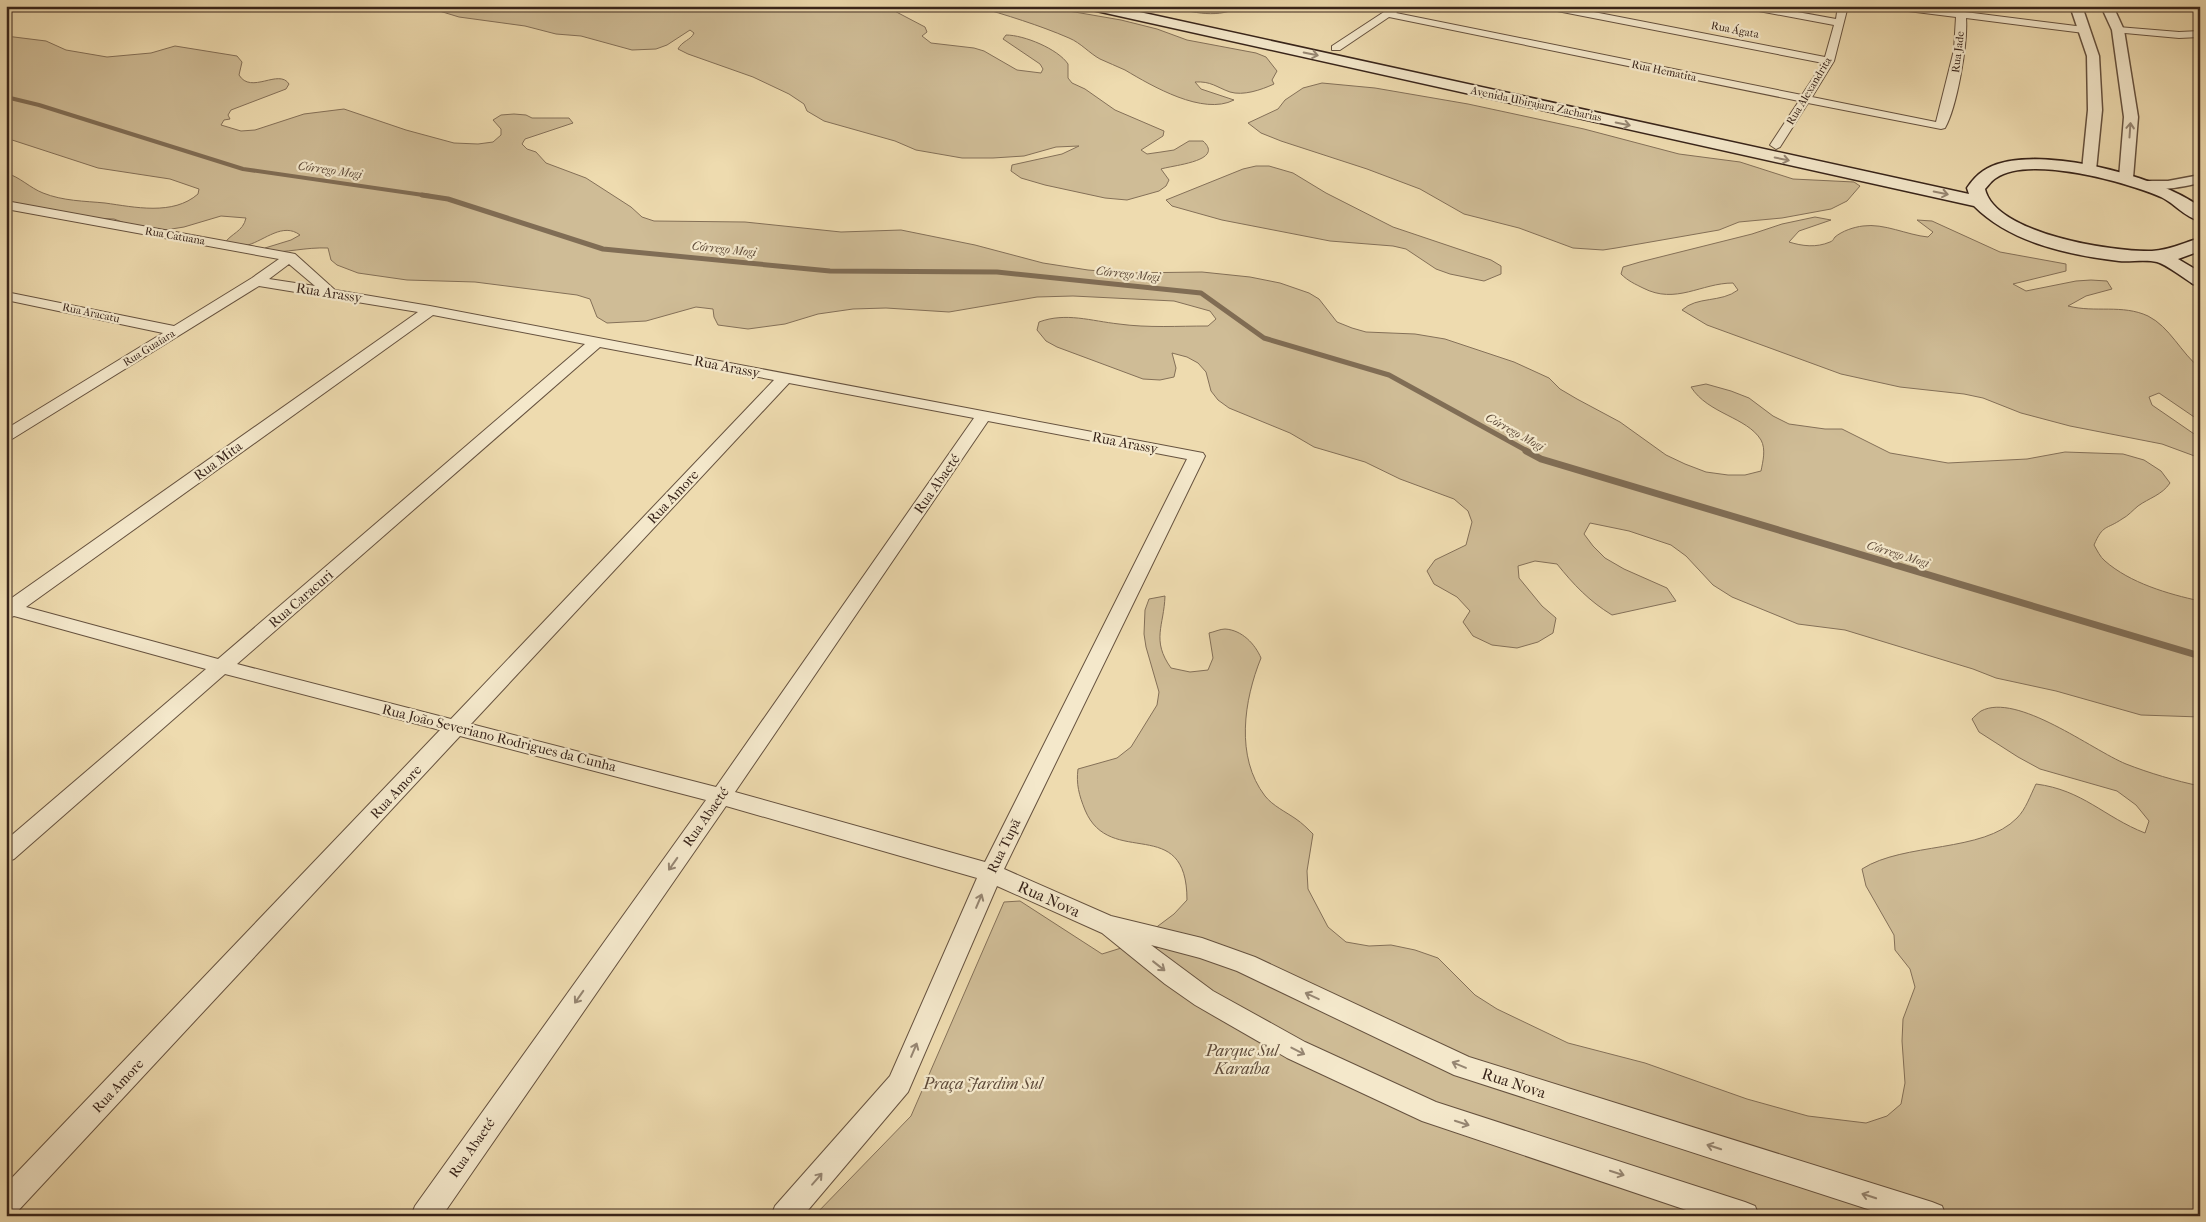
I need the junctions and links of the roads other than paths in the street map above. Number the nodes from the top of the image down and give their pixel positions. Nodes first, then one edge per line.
1 (1092, 6) edge
2 (1143, 6) edge
3 (1400, 6) edge
4 (1547, 6) edge
5 (1748, 6) edge
6 (1843, 6) edge
7 (1892, 6) edge
8 (2076, 6) edge
9 (2106, 6) edge
10 (1961, 11) edge
11 (1387, 14) junction
12 (1840, 23) junction
13 (2084, 30) junction
14 (2118, 30) junction
15 (2200, 34) edge
16 (1336, 48) junction
17 (1829, 61) junction
18 (2102, 62) junction
19 (2124, 65) junction
20 (1805, 100) junction
21 (1941, 126) joint
22 (1776, 145) junction
23 (2089, 170) junction
24 (2126, 178) junction
25 (2200, 179) edge
26 (2146, 184) junction
27 (2200, 188) edge
28 (1978, 195) junction
29 (2174, 197) junction
30 (6, 205) edge
31 (2200, 216) edge
32 (2200, 244) edge
33 (2161, 256) junction
34 (290, 257) junction
35 (2200, 280) edge
36 (257, 281) junction
37 (330, 293) junction
38 (6, 296) edge
39 (430, 310) junction
40 (176, 331) junction
41 (595, 342) junction
42 (785, 378) junction
43 (984, 416) junction
44 (9, 431) edge
45 (1197, 456) joint
46 (8, 610) edge
47 (223, 667) junction
48 (456, 727) junction
49 (721, 796) junction
50 (6, 853) edge
51 (991, 873) junction
52 (1107, 925) junction
53 (6, 1204) edge
54 (425, 1216) edge
55 (785, 1216) edge
56 (1746, 1216) edge
57 (1932, 1216) edge

1 -> 28 main road, Avenida Ubirajara Zacharias
2 - 16 main road, Avenida Ubirajara Zacharias
3 - 11 street
4 - 17 street, Rua Ágata
5 - 12 street
6 - 12 street, Rua Alexandrita
7 - 10 street
8 - 13 street
9 - 14 street
10 - 13 street
10 - 21 street, Rua Jade
11 - 16 street
11 - 20 street, Rua Hematita
12 - 17 street, Rua Alexandrita
13 - 18 street
14 - 15 street
14 - 19 street
16 - 22 main road, Avenida Ubirajara Zacharias
17 - 20 street, Rua Alexandrita
18 - 19 street
18 - 23 street
24 -> 19 street
20 - 21 street, Rua Hematita
20 - 22 street, Rua Alexandrita
22 - 28 main road, Avenida Ubirajara Zacharias
23 - 24 main road
23 - 28 main road
24 - 26 main road
25 - 26 street
26 - 29 main road
27 - 29 street
28 - 33 main road
29 - 31 main road
30 - 34 street, Rua Catuana
32 - 33 main road
33 - 35 main road
34 - 36 street, Rua Guaíara
34 - 37 street
36 - 37 street, Rua Arassy
36 - 40 street, Rua Guaíara
37 - 39 street, Rua Arassy
38 - 40 street, Rua Aracatu
39 - 41 street, Rua Arassy
39 - 46 street, Rua Mita
40 - 44 street, Rua Guaíara
41 - 42 street, Rua Arassy
41 - 47 street, Rua Caracuri
42 - 43 street, Rua Arassy
42 - 48 street, Rua Amore
43 - 45 street, Rua Arassy
43 - 49 street, Rua Abaeté
45 - 51 street, Rua Tupã
46 - 47 street, Rua João Severiano Rodrigues da Cunha
47 - 48 street, Rua João Severiano Rodrigues da Cunha
47 - 50 street, Rua Caracuri
48 - 49 street, Rua João Severiano Rodrigues da Cunha
48 - 53 street, Rua Amore
49 - 51 street, Rua João Severiano Rodrigues da Cunha
49 -> 54 street, Rua Abaeté
51 - 52 street, Rua Nova
55 -> 51 street, Rua Tupã
52 -> 56 street, Rua Nova
57 -> 52 street, Rua Nova

